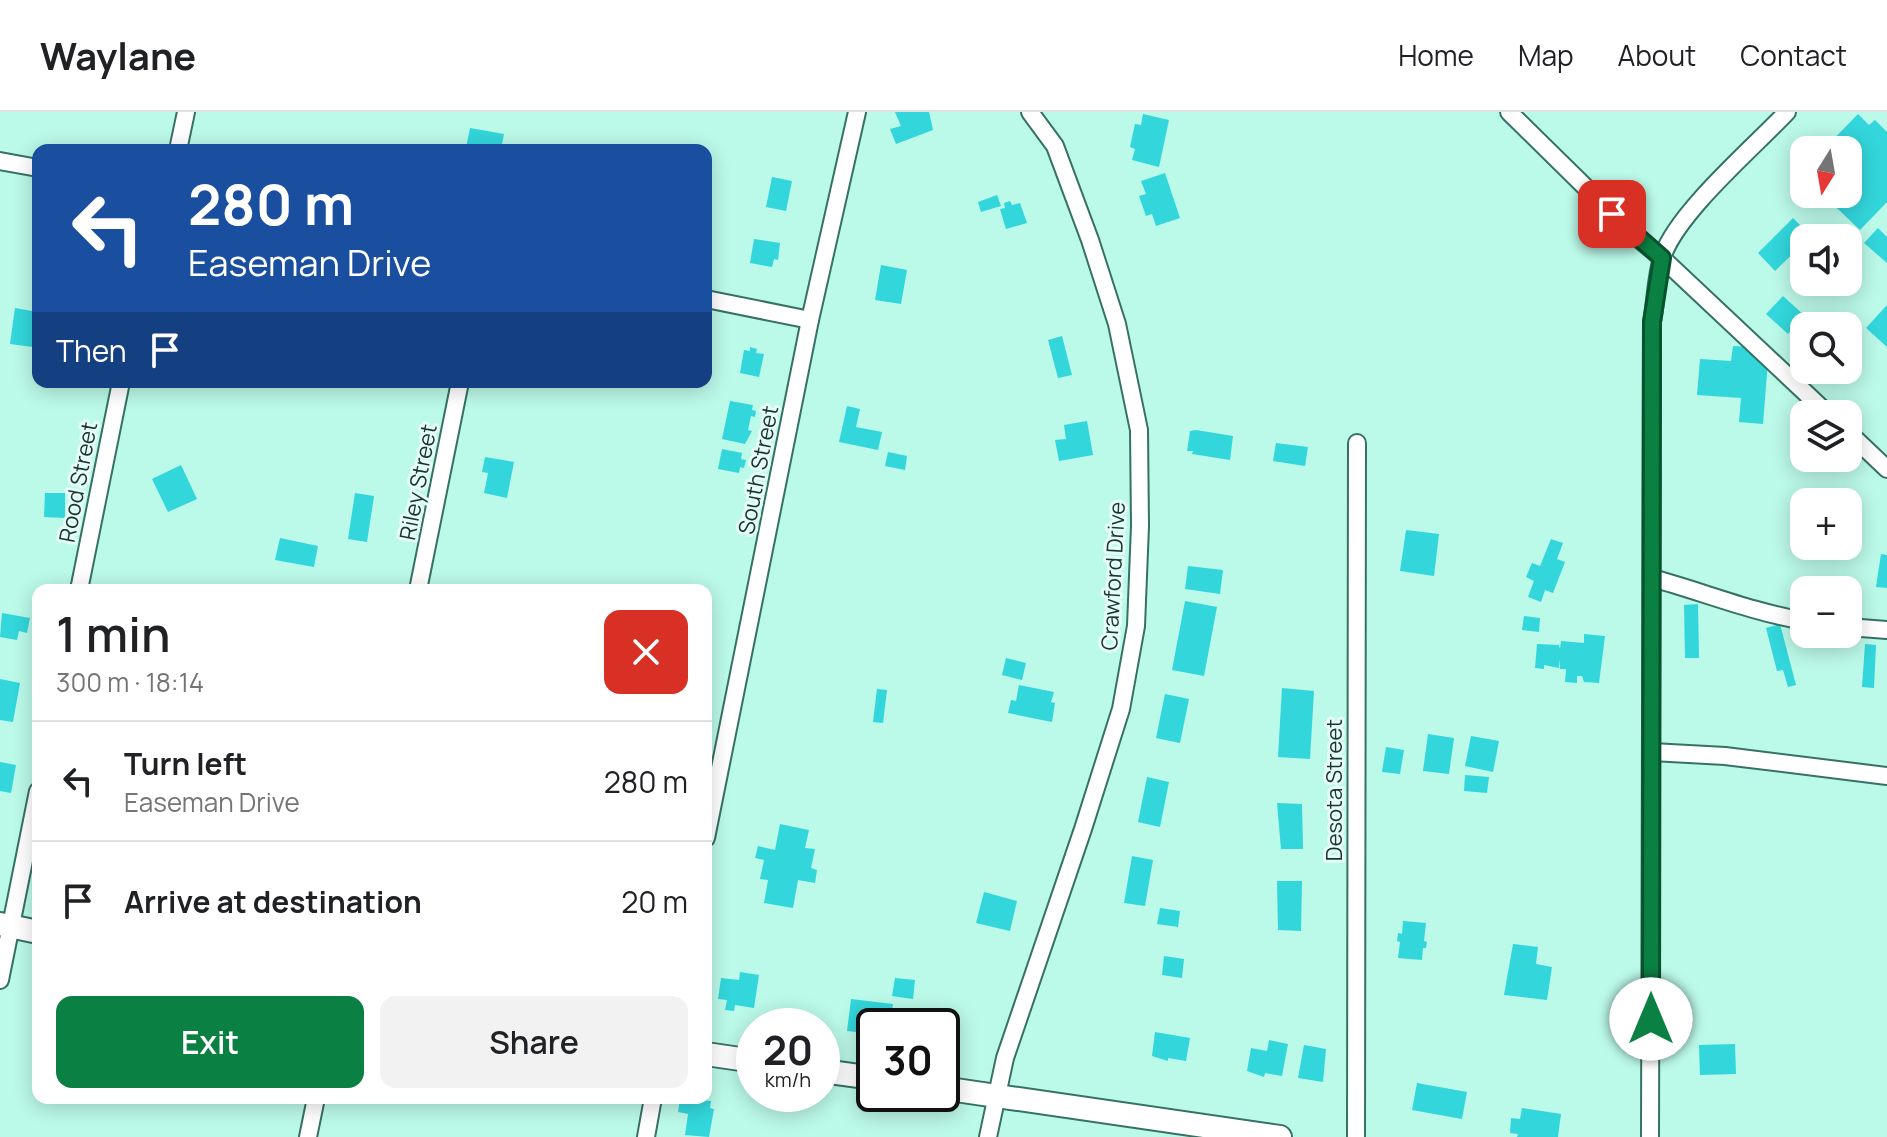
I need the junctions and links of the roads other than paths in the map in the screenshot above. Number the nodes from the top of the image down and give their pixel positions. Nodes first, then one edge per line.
1 (186, 112) edge
2 (857, 112) edge
3 (1509, 112) edge
4 (1787, 112) edge
5 (1032, 113) edge
6 (179, 144) edge
7 (0, 161) edge
8 (32, 167) edge
9 (1662, 258) junction
10 (712, 300) edge
11 (810, 320) junction
12 (120, 388) edge
13 (459, 388) edge
14 (1813, 400) edge
15 (1357, 443) dead end
16 (1862, 445) edge
17 (1887, 469) edge
18 (1652, 578) junction
19 (80, 584) edge
20 (419, 584) edge
21 (1790, 618) edge
22 (1862, 628) edge
23 (1887, 630) edge
24 (1652, 752) junction
25 (1887, 776) edge
26 (712, 808) edge
27 (32, 815) edge
28 (5, 925) edge
29 (32, 931) edge
30 (0, 980) edge
31 (712, 1055) edge
32 (736, 1058) edge
33 (960, 1091) edge
34 (996, 1096) junction
35 (315, 1104) edge
36 (652, 1104) edge
37 (308, 1137) edge
38 (646, 1137) edge
39 (988, 1137) edge
40 (1280, 1137) edge
41 (1356, 1137) edge
42 (1650, 1137) edge

1 - 6 street
2 - 11 street, South Street
3 - 9 street
4 - 9 street
5 - 34 street, Crawford Drive
7 - 8 street
9 - 14 street
9 - 18 street
10 - 11 street
11 - 26 street, South Street
12 - 19 street, Rood Street
13 - 20 street, Riley Street
15 - 41 street, Desota Street
16 - 17 street
18 - 21 street
18 - 24 street
22 - 23 street
24 - 25 street
24 - 42 street
27 - 28 street
28 - 29 street
28 - 30 street
31 - 32 street
33 - 34 street
34 - 39 street, Crawford Drive
34 - 40 street
35 - 37 street
36 - 38 street

